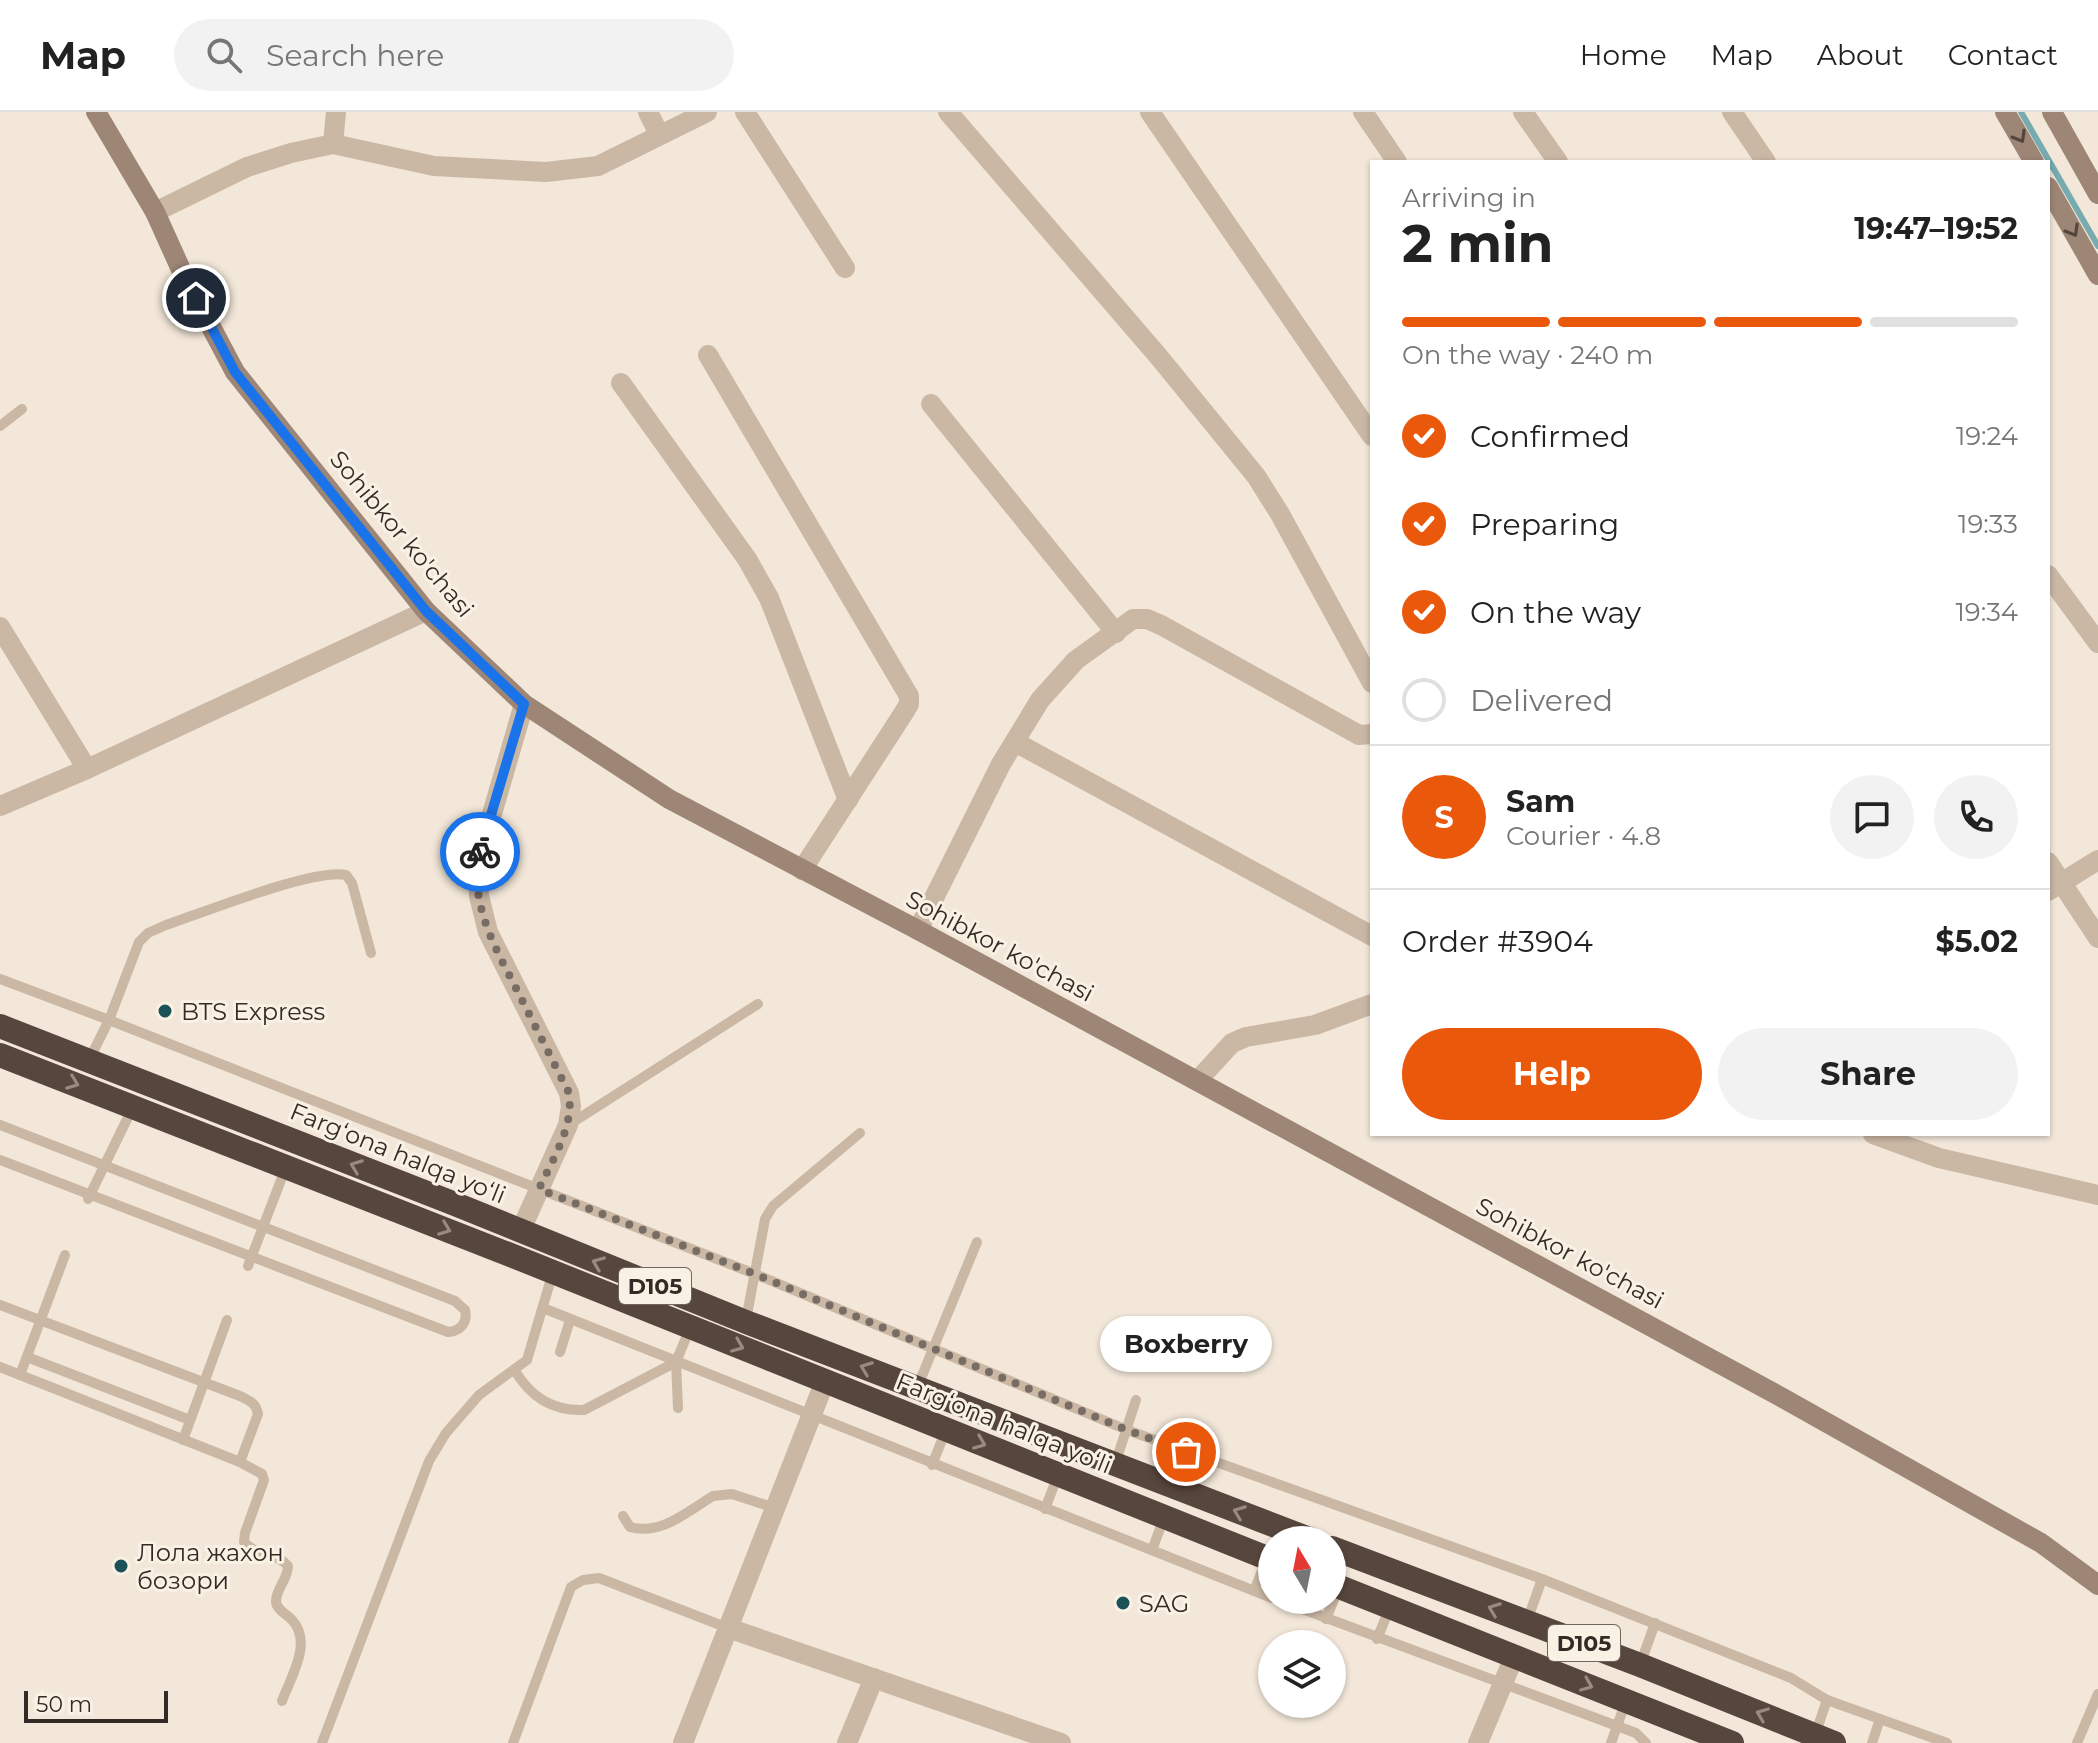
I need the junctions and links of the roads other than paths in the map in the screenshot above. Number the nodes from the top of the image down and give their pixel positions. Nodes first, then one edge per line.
1 (96, 112) edge
2 (336, 112) edge
3 (648, 112) edge
4 (707, 112) edge
5 (745, 112) edge
6 (948, 112) edge
7 (1150, 112) edge
8 (1363, 112) edge
9 (1523, 112) edge
10 (1732, 112) edge
11 (2005, 112) edge
12 (2052, 112) edge
13 (659, 134) junction
14 (333, 144) junction
15 (1396, 160) edge
16 (1557, 160) edge
17 (1765, 160) edge
18 (2033, 160) edge
19 (2091, 166) edge
20 (2050, 191) edge
21 (2098, 194) edge
22 (155, 212) junction
23 (845, 268) dead end
24 (2098, 275) edge
25 (708, 355) dead end
26 (621, 383) dead end
27 (931, 404) dead end
28 (22, 409) dead end
29 (0, 426) edge
30 (1370, 433) edge
31 (2055, 602) edge
32 (426, 611) junction
33 (0, 627) edge
34 (1116, 633) junction
35 (2098, 643) edge
36 (1370, 679) edge
37 (524, 704) junction
38 (1370, 734) edge
39 (1015, 742) junction
40 (87, 769) junction
41 (848, 800) junction
42 (0, 806) edge
43 (2098, 860) edge
44 (802, 870) junction
45 (2055, 887) edge
46 (918, 930) junction
47 (1370, 935) edge
48 (2098, 938) edge
49 (371, 953) dead end
50 (0, 979) edge
51 (758, 1004) dead end
52 (1370, 1005) edge
53 (109, 1020) junction
54 (0, 1026) edge
55 (0, 1055) edge
56 (88, 1062) junction
57 (1197, 1081) junction
58 (133, 1107) junction
59 (0, 1125) edge
60 (568, 1125) junction
61 (860, 1133) dead end
62 (1878, 1136) edge
63 (0, 1160) edge
64 (104, 1165) junction
65 (286, 1167) junction
66 (539, 1189) junction
67 (2098, 1195) edge
68 (88, 1198) junction
69 (263, 1228) junction
70 (520, 1232) junction
71 (977, 1242) dead end
72 (65, 1255) dead end
73 (250, 1262) junction
74 (553, 1272) junction
75 (755, 1274) junction
76 (0, 1305) edge
77 (543, 1308) junction
78 (42, 1320) junction
79 (227, 1320) dead end
80 (570, 1320) junction
81 (746, 1322) junction
82 (690, 1327) junction
83 (933, 1350) junction
84 (560, 1352) dead end
85 (27, 1357) junction
86 (676, 1362) junction
87 (0, 1367) edge
88 (515, 1371) junction
89 (20, 1375) junction
90 (825, 1381) junction
91 (203, 1382) junction
92 (917, 1388) junction
93 (1136, 1400) dead end
94 (678, 1408) dead end
95 (811, 1416) junction
96 (190, 1420) junction
97 (946, 1430) junction
98 (1127, 1430) junction
99 (183, 1440) junction
100 (240, 1462) junction
101 (932, 1465) junction
102 (1115, 1466) junction
103 (1058, 1475) junction
104 (775, 1508) junction
105 (1045, 1509) junction
106 (623, 1516) dead end
107 (1165, 1518) junction
108 (1275, 1526) edge
109 (1152, 1550) junction
110 (1346, 1553) edge
111 (1258, 1554) edge
112 (1542, 1579) junction
113 (1258, 1583) edge
114 (2098, 1585) edge
115 (1346, 1589) edge
116 (1254, 1591) junction
117 (1258, 1593) edge
118 (1390, 1607) junction
119 (1313, 1614) edge
120 (1327, 1614) edge
121 (1326, 1619) junction
122 (1527, 1621) junction
123 (1655, 1623) junction
124 (728, 1628) junction
125 (1377, 1639) junction
126 (1514, 1657) junction
127 (1640, 1665) junction
128 (874, 1678) junction
129 (1502, 1685) junction
130 (2098, 1694) edge
131 (1827, 1700) junction
132 (282, 1701) dead end
133 (1626, 1701) junction
134 (1880, 1719) junction
135 (1617, 1727) junction
136 (1010, 1734) edge
137 (1825, 1739) edge
138 (688, 1741) edge
139 (326, 1742) edge
140 (513, 1743) edge
141 (847, 1743) edge
142 (1061, 1743) edge
143 (1478, 1743) edge
144 (1611, 1743) edge
145 (1646, 1743) edge
146 (1732, 1743) edge
147 (1872, 1743) edge
148 (1947, 1743) edge
149 (2077, 1743) edge

1 - 22 street, Sohibkor ko'chasi
2 - 14 street
3 - 13 street
4 - 13 street
5 - 23 street
6 - 36 street
7 - 30 street
8 - 15 street
9 - 16 street
10 - 17 street
11 -> 18 street
12 - 19 street
13 - 14 street
14 - 22 street
19 - 21 street
20 -> 24 street
22 - 32 street, Sohibkor ko'chasi
25 - 41 street
26 - 41 street
27 - 34 street
28 - 29 lane
31 - 35 street
32 - 37 street, Sohibkor ko'chasi
32 - 40 street
33 - 40 street
34 - 38 street
34 - 39 street
37 - 44 street, Sohibkor ko'chasi
37 - 60 street
39 - 46 street
39 - 47 street
40 - 42 street
41 - 44 street
43 - 45 street
44 - 46 street, Sohibkor ko'chasi
45 - 48 street
46 - 57 street, Sohibkor ko'chasi
49 - 53 lane
50 - 53 lane
51 - 60 lane
52 - 57 street
53 - 56 lane
53 - 66 lane
54 - 56 highway, Farg‘ona halqa yo‘li / D105
55 -> 58 highway, Farg‘ona halqa yo‘li / D105
70 -> 56 highway, Farg‘ona halqa yo‘li / D105
57 - 114 street, Sohibkor ko'chasi
58 - 64 lane
58 - 65 highway, Farg‘ona halqa yo‘li / D105
59 - 64 lane
60 - 66 street
61 - 75 lane
62 - 67 street
63 - 68 lane
64 - 68 lane
64 - 69 lane
65 - 69 lane
65 -> 74 highway, Farg‘ona halqa yo‘li / D105
66 - 70 street
66 - 75 lane
68 - 73 lane
69 - 73 lane
69 - 73 lane
81 -> 70 highway, Farg‘ona halqa yo‘li / D105
71 - 83 lane
72 - 78 lane
74 - 77 lane
74 - 82 highway, Farg‘ona halqa yo‘li / D105
75 - 81 lane
75 - 83 lane
76 - 78 lane
77 - 80 lane
77 - 88 lane
78 - 85 lane
78 - 91 lane
79 - 91 lane
80 - 84 lane
80 - 86 lane
92 -> 81 highway, Farg‘ona halqa yo‘li / D105
82 - 86 lane
82 -> 90 highway, Farg‘ona halqa yo‘li / D105
83 - 92 lane
83 - 98 lane
85 - 89 lane
85 - 96 lane
86 - 88 lane
86 - 94 lane
86 - 95 lane
87 - 89 lane
88 - 139 lane
89 - 99 lane
90 - 95 street
90 - 97 highway, Farg‘ona halqa yo‘li / D105
91 - 96 lane
91 - 100 lane
92 - 102 highway, Farg‘ona halqa yo‘li / D105
93 - 98 lane
95 - 101 lane
95 - 104 street
96 - 99 lane
97 - 101 lane
97 -> 103 highway, Farg‘ona halqa yo‘li / D105
98 - 102 lane
98 - 112 lane
99 - 100 lane
100 - 132 lane
101 - 105 lane
108 -> 102 highway, Farg‘ona halqa yo‘li / D105
103 - 105 lane
103 - 107 highway, Farg‘ona halqa yo‘li / D105
104 - 106 lane
104 - 124 street
105 - 109 lane
107 - 109 lane
107 - 111 highway, Farg‘ona halqa yo‘li / D105
109 - 116 lane
122 -> 110 highway, D105
112 - 122 lane
112 - 123 lane
113 - 116 lane
115 - 118 highway, D105
116 - 117 lane
118 - 125 lane
118 - 126 highway, D105
119 - 121 lane
120 - 121 lane
121 - 125 lane
122 - 127 highway, D105
123 - 127 lane
123 - 131 lane
124 - 128 street
124 - 138 street
124 - 140 lane
125 - 129 lane
126 - 129 street
126 -> 133 highway, D105
137 -> 127 highway, D105
128 - 136 street
128 - 141 street
129 - 135 lane
129 - 143 street
130 - 149 lane
131 - 134 lane
131 - 137 lane
133 - 135 lane
133 - 146 highway, D105
134 - 147 lane
134 - 148 lane
135 - 144 lane
135 - 145 lane
136 - 142 street

